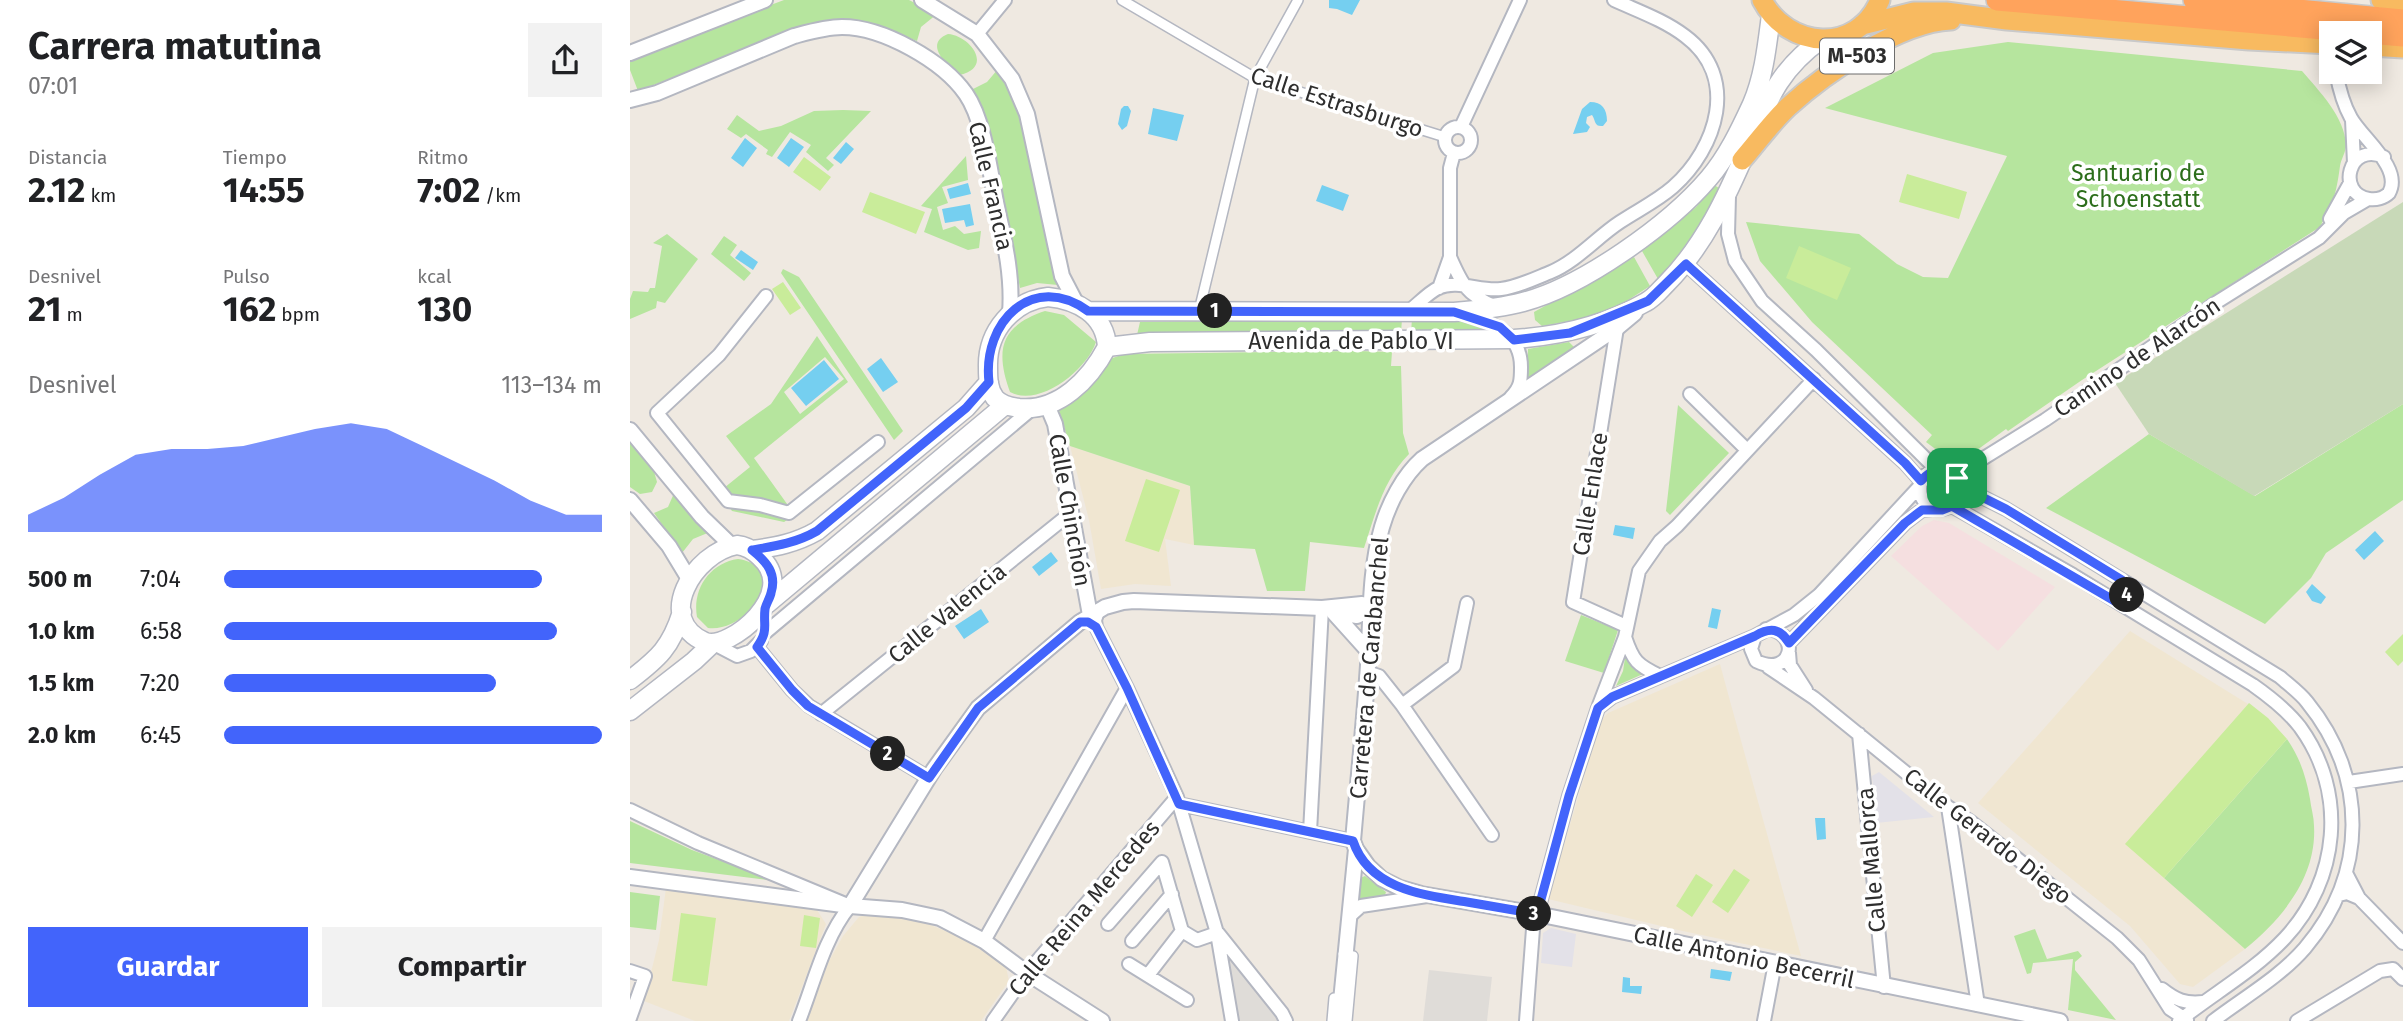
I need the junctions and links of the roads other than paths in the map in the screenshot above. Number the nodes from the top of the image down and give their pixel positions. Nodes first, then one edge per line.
1 (765, 0) edge
2 (922, 0) edge
3 (1006, 0) edge
4 (1122, 0) edge
5 (1298, 0) edge
6 (1520, 0) edge
7 (1614, 0) edge
8 (1997, 0) edge
9 (2194, 0) edge
10 (2381, 0) edge
11 (1879, 2) edge
12 (2403, 3) edge
13 (1764, 4) edge
14 (2403, 19) edge
15 (2007, 20) junction
16 (1862, 25) junction
17 (977, 34) junction
18 (2403, 36) edge
19 (1822, 40) junction
20 (2319, 43) edge
21 (2382, 47) edge
22 (2403, 48) edge
23 (630, 53) edge
24 (1255, 78) junction
25 (2338, 84) edge
26 (630, 100) edge
27 (2352, 120) junction
28 (1461, 127) junction
29 (1445, 137) junction
30 (1454, 153) junction
31 (2384, 157) junction
32 (1742, 160) junction
33 (2354, 163) junction
34 (2350, 183) junction
35 (1729, 191) junction
36 (2368, 199) junction
37 (2319, 238) junction
38 (1450, 257) junction
39 (1686, 264) junction
40 (1462, 285) junction
41 (1439, 288) junction
42 (766, 296) dead end
43 (1648, 301) junction
44 (1082, 306) junction
45 (1497, 308) junction
46 (1199, 311) junction
47 (1409, 311) junction
48 (1454, 312) junction
49 (1010, 313) junction
50 (1617, 328) junction
51 (1514, 340) junction
52 (1107, 347) junction
53 (1814, 379) junction
54 (989, 382) junction
55 (1689, 394) dead end
56 (1005, 405) junction
57 (1040, 407) junction
58 (1501, 407) junction
59 (630, 430) edge
60 (878, 442) dead end
61 (1748, 450) junction
62 (1936, 469) junction
63 (1958, 482) junction
64 (1920, 484) junction
65 (630, 500) edge
66 (1952, 506) junction
67 (1933, 509) junction
68 (1072, 512) junction
69 (732, 546) junction
70 (752, 550) junction
71 (2095, 564) junction
72 (2073, 575) junction
73 (689, 579) junction
74 (2122, 580) junction
75 (1467, 603) dead end
76 (766, 606) junction
77 (2125, 607) junction
78 (1371, 609) junction
79 (1328, 610) junction
80 (682, 612) junction
81 (1091, 619) junction
82 (1626, 631) junction
83 (766, 632) junction
84 (1761, 632) junction
85 (713, 644) junction
86 (757, 647) junction
87 (1789, 648) junction
88 (1369, 652) junction
89 (1768, 667) junction
90 (1367, 672) junction
91 (1660, 676) junction
92 (630, 680) edge
93 (1127, 688) junction
94 (1814, 698) junction
95 (1402, 705) junction
96 (1598, 708) junction
97 (630, 711) edge
98 (821, 714) junction
99 (1859, 734) junction
100 (2403, 774) edge
101 (929, 778) junction
102 (2349, 782) junction
103 (1178, 800) junction
104 (1948, 807) junction
105 (630, 810) edge
106 (1310, 832) junction
107 (1492, 835) dead end
108 (1355, 845) junction
109 (2346, 873) junction
110 (630, 877) edge
111 (1172, 894) junction
112 (1428, 895) junction
113 (2339, 895) junction
114 (2359, 898) junction
115 (850, 906) junction
116 (1537, 914) junction
117 (1351, 915) junction
118 (1108, 924) dead end
119 (1182, 931) junction
120 (1217, 933) junction
121 (984, 941) junction
122 (1132, 941) dead end
123 (2403, 943) edge
124 (1346, 954) junction
125 (1775, 963) junction
126 (1129, 964) dead end
127 (630, 971) edge
128 (1027, 973) junction
129 (1148, 975) junction
130 (2403, 979) edge
131 (2154, 982) junction
132 (1884, 987) junction
133 (1186, 1000) dead end
134 (2206, 1001) junction
135 (1978, 1005) junction
136 (1997, 1015) edge
137 (630, 1018) edge
138 (2179, 1018) edge
139 (799, 1021) edge
140 (993, 1021) edge
141 (1102, 1021) edge
142 (1232, 1021) edge
143 (1286, 1021) edge
144 (1332, 1021) edge
145 (1339, 1021) edge
146 (1348, 1021) edge
147 (1526, 1021) edge
148 (1764, 1021) edge
149 (2060, 1021) edge
150 (2213, 1021) edge
151 (2297, 1021) edge

1 - 23 street
2 - 17 street
3 - 17 street
4 - 24 street, Calle Estrasburgo
5 - 24 street
6 - 28 street
7 - 40 street
8 - 18 highway
9 - 14 highway
10 - 12 highway
11 - 16 highway
13 - 19 highway
13 - 45 main road, Avenida de Pablo VI
15 - 16 highway, M-503
15 - 20 highway, M-503
15 - 32 highway, M-503
16 - 19 highway
17 - 44 street
19 - 32 main road, Avenida de Pablo VI
21 - 22 highway
24 - 29 street, Calle Estrasburgo
24 - 46 street
25 - 27 street
26 - 49 street, Calle Francia
27 - 31 street
27 - 33 street
28 - 29 street
28 - 30 street
29 - 30 street
30 - 38 street
31 - 33 street
31 - 36 street
32 - 35 main road, Avenida de Pablo VI
33 - 34 street
34 - 36 street
34 - 37 street, Camino de Alarcón
35 - 39 main road, Avenida de Pablo VI
35 - 62 street
36 - 37 street, Camino de Alarcón
37 - 63 street, Camino de Alarcón
38 - 40 street
38 - 41 street
39 - 43 main road, Avenida de Pablo VI
39 - 53 street
40 - 41 street
40 - 45 street
41 - 47 street
42 - 60 street
43 - 50 street, Carretera de Carabanchel
43 - 51 main road, Avenida de Pablo VI
44 - 46 main road, Avenida de Pablo VI
44 - 49 main road, Avenida de Pablo VI
44 - 52 main road
45 - 48 main road, Avenida de Pablo VI
46 - 47 main road, Avenida de Pablo VI
47 - 48 main road, Avenida de Pablo VI
48 - 51 street
49 - 54 main road
50 - 58 street, Carretera de Carabanchel
50 - 82 street, Calle Enlace
51 - 52 main road, Avenida de Pablo VI
51 - 58 street
52 - 57 main road
53 - 61 street
53 - 64 street
54 - 56 main road
54 - 70 main road
55 - 61 street
56 - 57 main road
56 - 76 main road
57 - 68 street, Calle Chinchón
57 - 83 street
58 - 78 street, Carretera de Carabanchel
59 - 69 street
61 - 82 street
62 - 63 street
62 - 64 street
63 - 66 street
63 - 71 street
64 - 67 street
64 - 84 street
65 - 73 street
66 - 67 street
66 - 72 street
67 - 87 street
68 - 81 street, Calle Chinchón
68 - 98 street, Calle Valencia
69 - 70 main road
69 - 73 main road
70 - 76 main road
71 - 72 street
71 - 74 street
72 - 77 street
73 - 80 main road
74 - 77 street
74 - 102 street
75 - 95 street
76 - 83 street
76 - 85 main road
77 - 134 street
78 - 79 street
78 - 88 street, Carretera de Carabanchel
79 - 81 street
79 - 88 street
79 - 106 street
80 - 85 main road
80 - 92 main road
81 - 93 street
81 - 101 street
82 - 91 street
82 - 96 street
83 - 86 street
84 - 87 street
84 - 89 street
84 - 91 street
85 - 86 street
85 - 97 main road
86 - 98 street
87 - 89 street
87 - 94 street, Calle Gerardo Diego
88 - 90 street, Carretera de Carabanchel
89 - 94 street, Calle Gerardo Diego
90 - 95 street
90 - 108 street, Carretera de Carabanchel
91 - 96 street
93 - 103 street
93 - 121 street
94 - 99 street, Calle Gerardo Diego
95 - 107 street
96 - 116 street
98 - 101 street
99 - 104 street, Calle Gerardo Diego
99 - 132 street, Calle Mallorca
100 - 102 street
101 - 115 street
102 - 109 street
103 - 106 street
103 - 120 street
103 - 128 street, Calle Reina Mercedes
104 - 131 street, Calle Gerardo Diego
104 - 135 street
105 - 115 street
106 - 108 street
108 - 112 street, Calle Antonio Becerril
108 - 117 street, Carretera de Carabanchel
109 - 113 street
109 - 114 street
110 - 115 street
111 - 118 street
111 - 119 street
111 - 122 street
112 - 116 street, Calle Antonio Becerril
112 - 117 street, Calle Antonio Becerril
113 - 114 street
113 - 150 street
114 - 123 street
115 - 121 street
115 - 139 street
116 - 125 street, Calle Antonio Becerril
116 - 147 street
117 - 124 street, Carretera de Carabanchel
119 - 120 street
119 - 129 street
120 - 142 street
120 - 143 street
121 - 128 street
124 - 144 street, Carretera de Carabanchel
124 - 145 street, Carretera de Carabanchel
124 - 146 street
125 - 132 street, Calle Antonio Becerril
125 - 148 street
126 - 129 street
127 - 137 street
128 - 140 street, Calle Reina Mercedes
128 - 141 street
129 - 133 street
130 - 151 street
131 - 134 street, Calle Gerardo Diego
131 - 138 street, Calle Gerardo Diego
132 - 135 street, Calle Antonio Becerril
134 - 138 street
135 - 136 street, Calle Antonio Becerril
136 - 149 street, Calle Antonio Becerril

